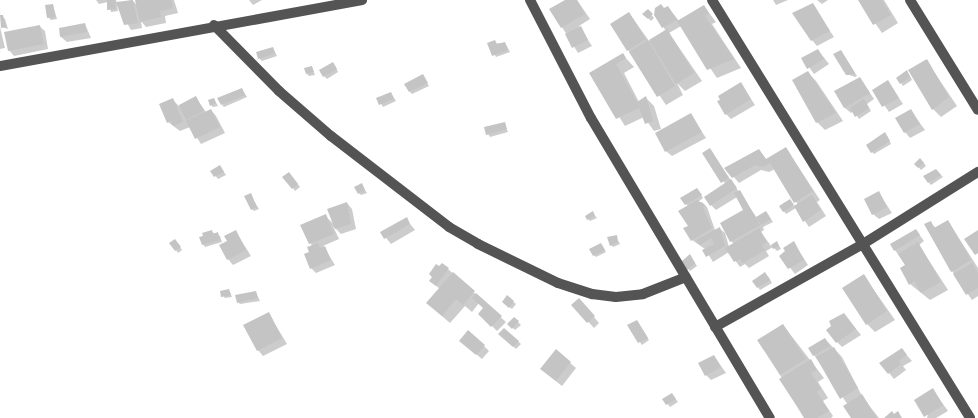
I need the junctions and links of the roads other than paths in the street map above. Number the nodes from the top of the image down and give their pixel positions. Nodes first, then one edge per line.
1 (362, 0) edge
2 (530, 0) edge
3 (712, 0) edge
4 (910, 0) edge
5 (214, 25) junction
6 (0, 66) edge
7 (978, 110) edge
8 (978, 172) edge
9 (863, 244) junction
10 (686, 277) junction
11 (715, 327) junction
12 (770, 418) edge
13 (970, 418) edge

1 - 5 street
2 - 10 street
3 - 9 street
4 - 7 street
5 - 6 street
5 - 10 street
8 - 9 street
9 - 11 street
9 - 13 street
10 - 11 street
11 - 12 street

